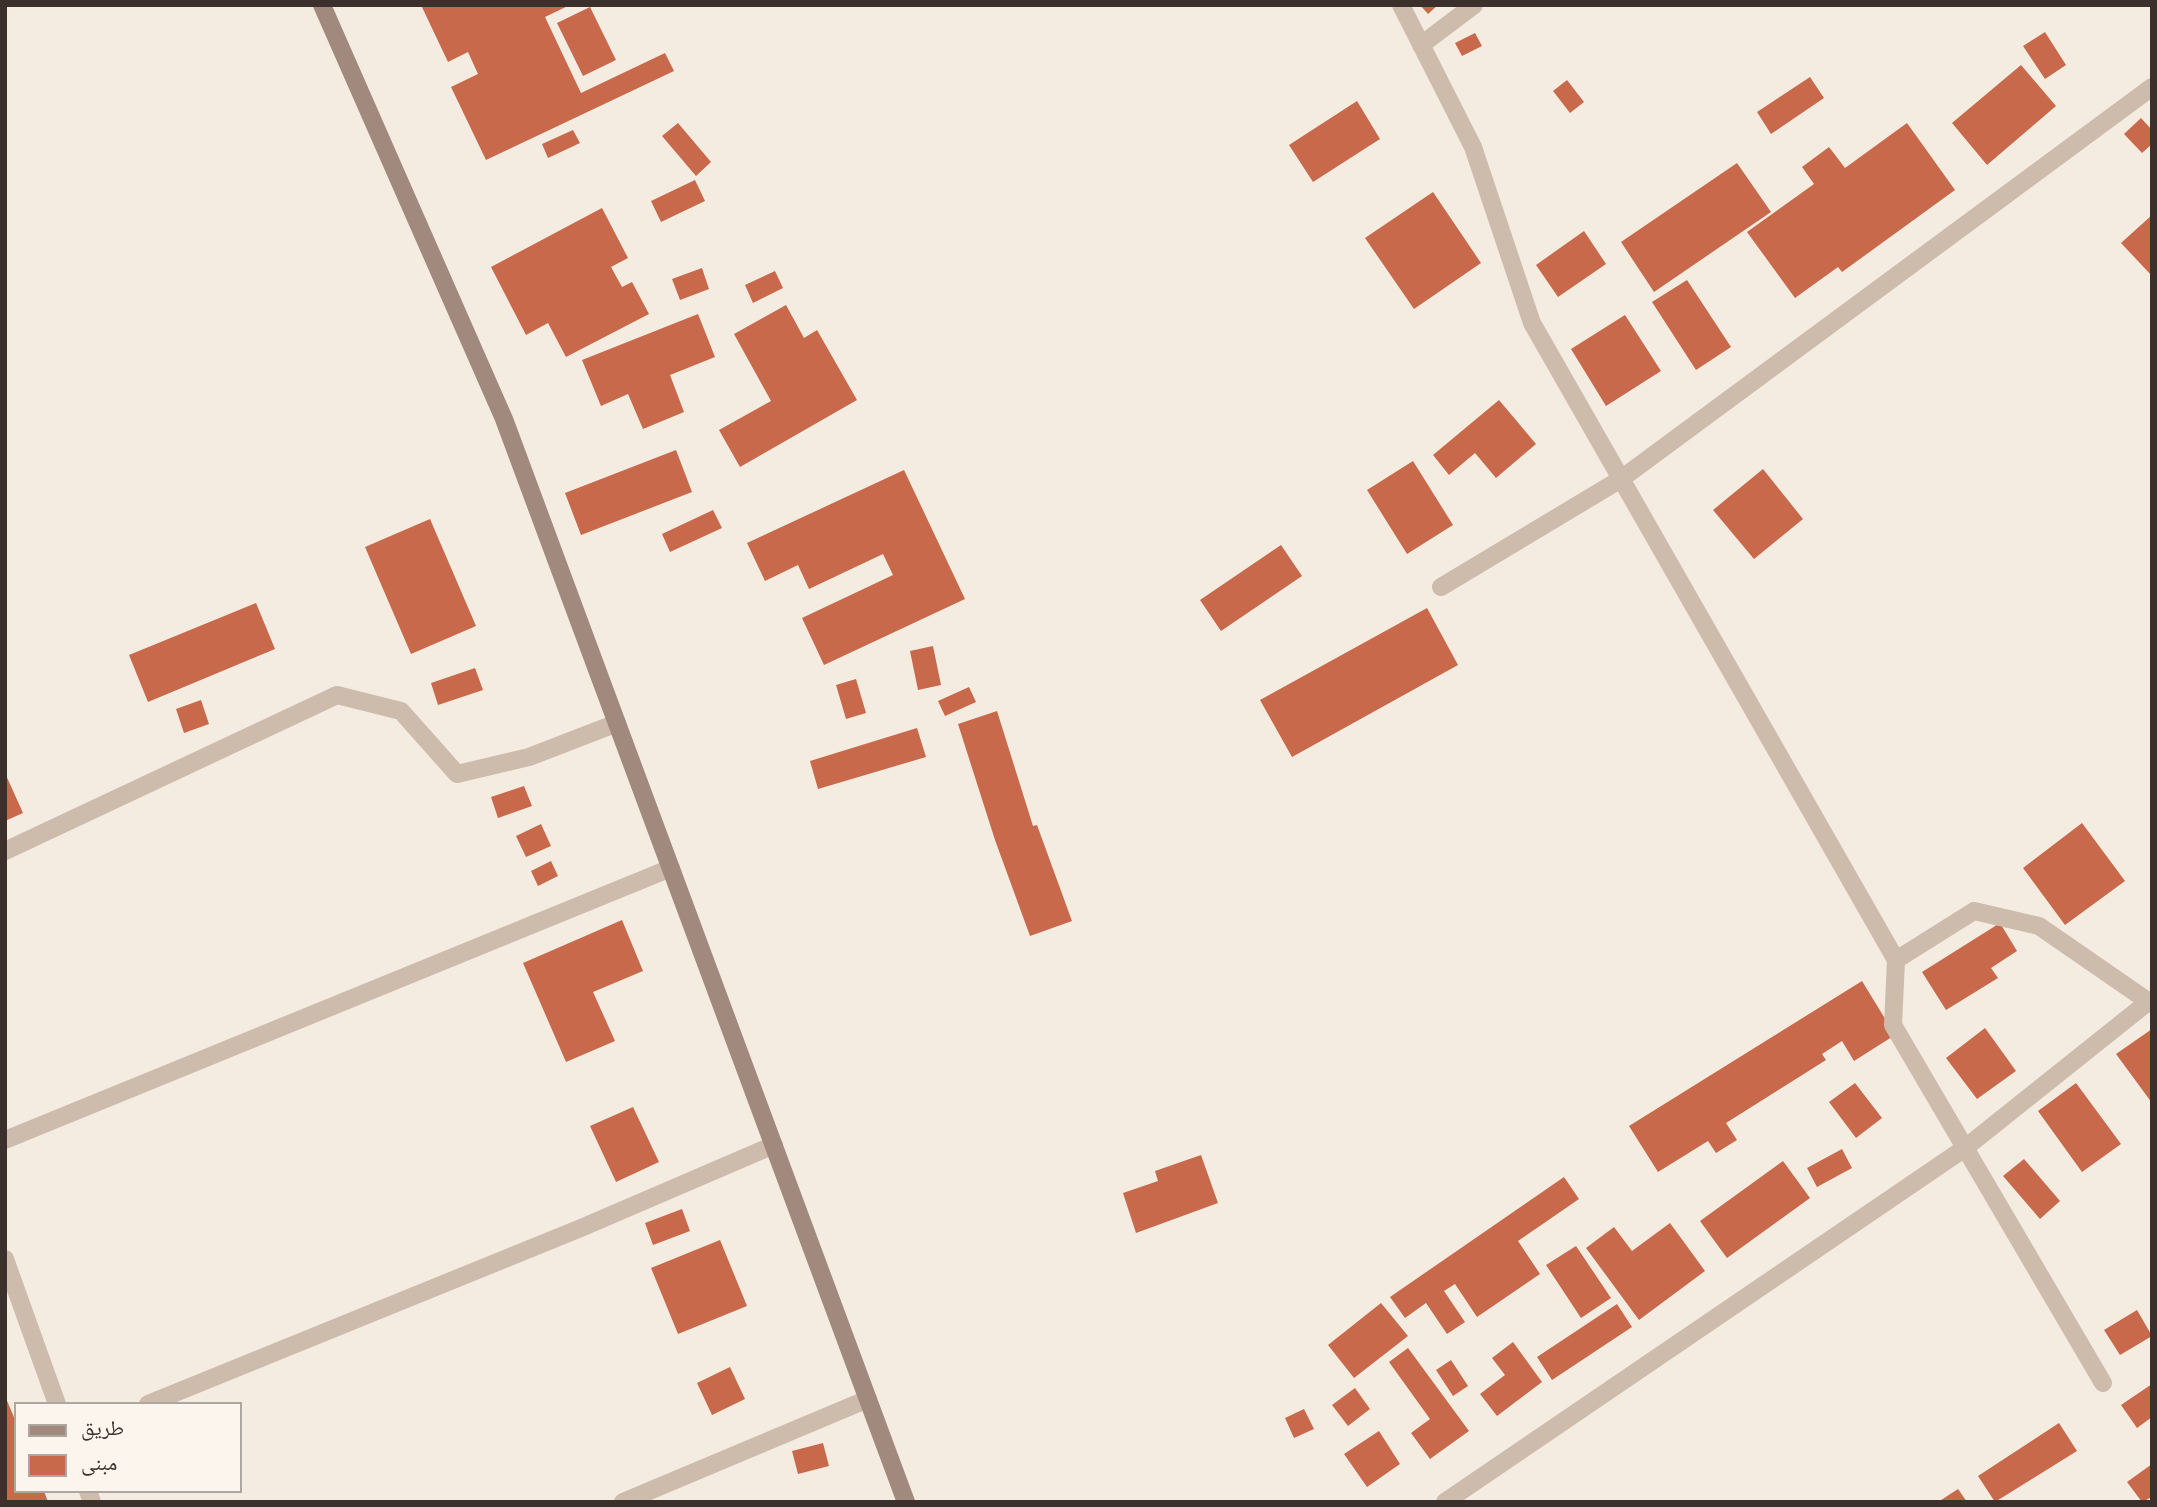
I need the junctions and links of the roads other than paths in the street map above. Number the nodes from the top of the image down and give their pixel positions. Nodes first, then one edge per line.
1 (322, 5) edge
2 (1401, 5) edge
3 (1474, 5) edge
4 (1421, 45) junction
5 (2152, 87) edge
6 (1621, 478) junction
7 (1441, 587) dead end
8 (617, 723) junction
9 (5, 851) edge
10 (671, 868) junction
11 (1896, 960) junction
12 (2150, 1003) edge
13 (5, 1140) edge
14 (774, 1145) junction
15 (1965, 1148) junction
16 (5, 1259) edge
17 (2103, 1383) dead end
18 (868, 1399) junction
19 (56, 1402) edge
20 (153, 1402) edge
21 (623, 1502) edge
22 (906, 1502) edge
23 (1445, 1502) edge

1 - 8 main road
2 - 4 street
3 - 4 street
4 - 6 street
5 - 6 street
6 - 7 street
6 - 11 street
8 - 9 street
8 - 10 main road
10 - 13 street
10 - 14 main road
11 - 12 street
11 - 15 street
12 - 15 street
14 - 18 main road
14 - 20 street
15 - 17 street
15 - 23 street
16 - 19 street
18 - 21 street
18 - 22 main road

